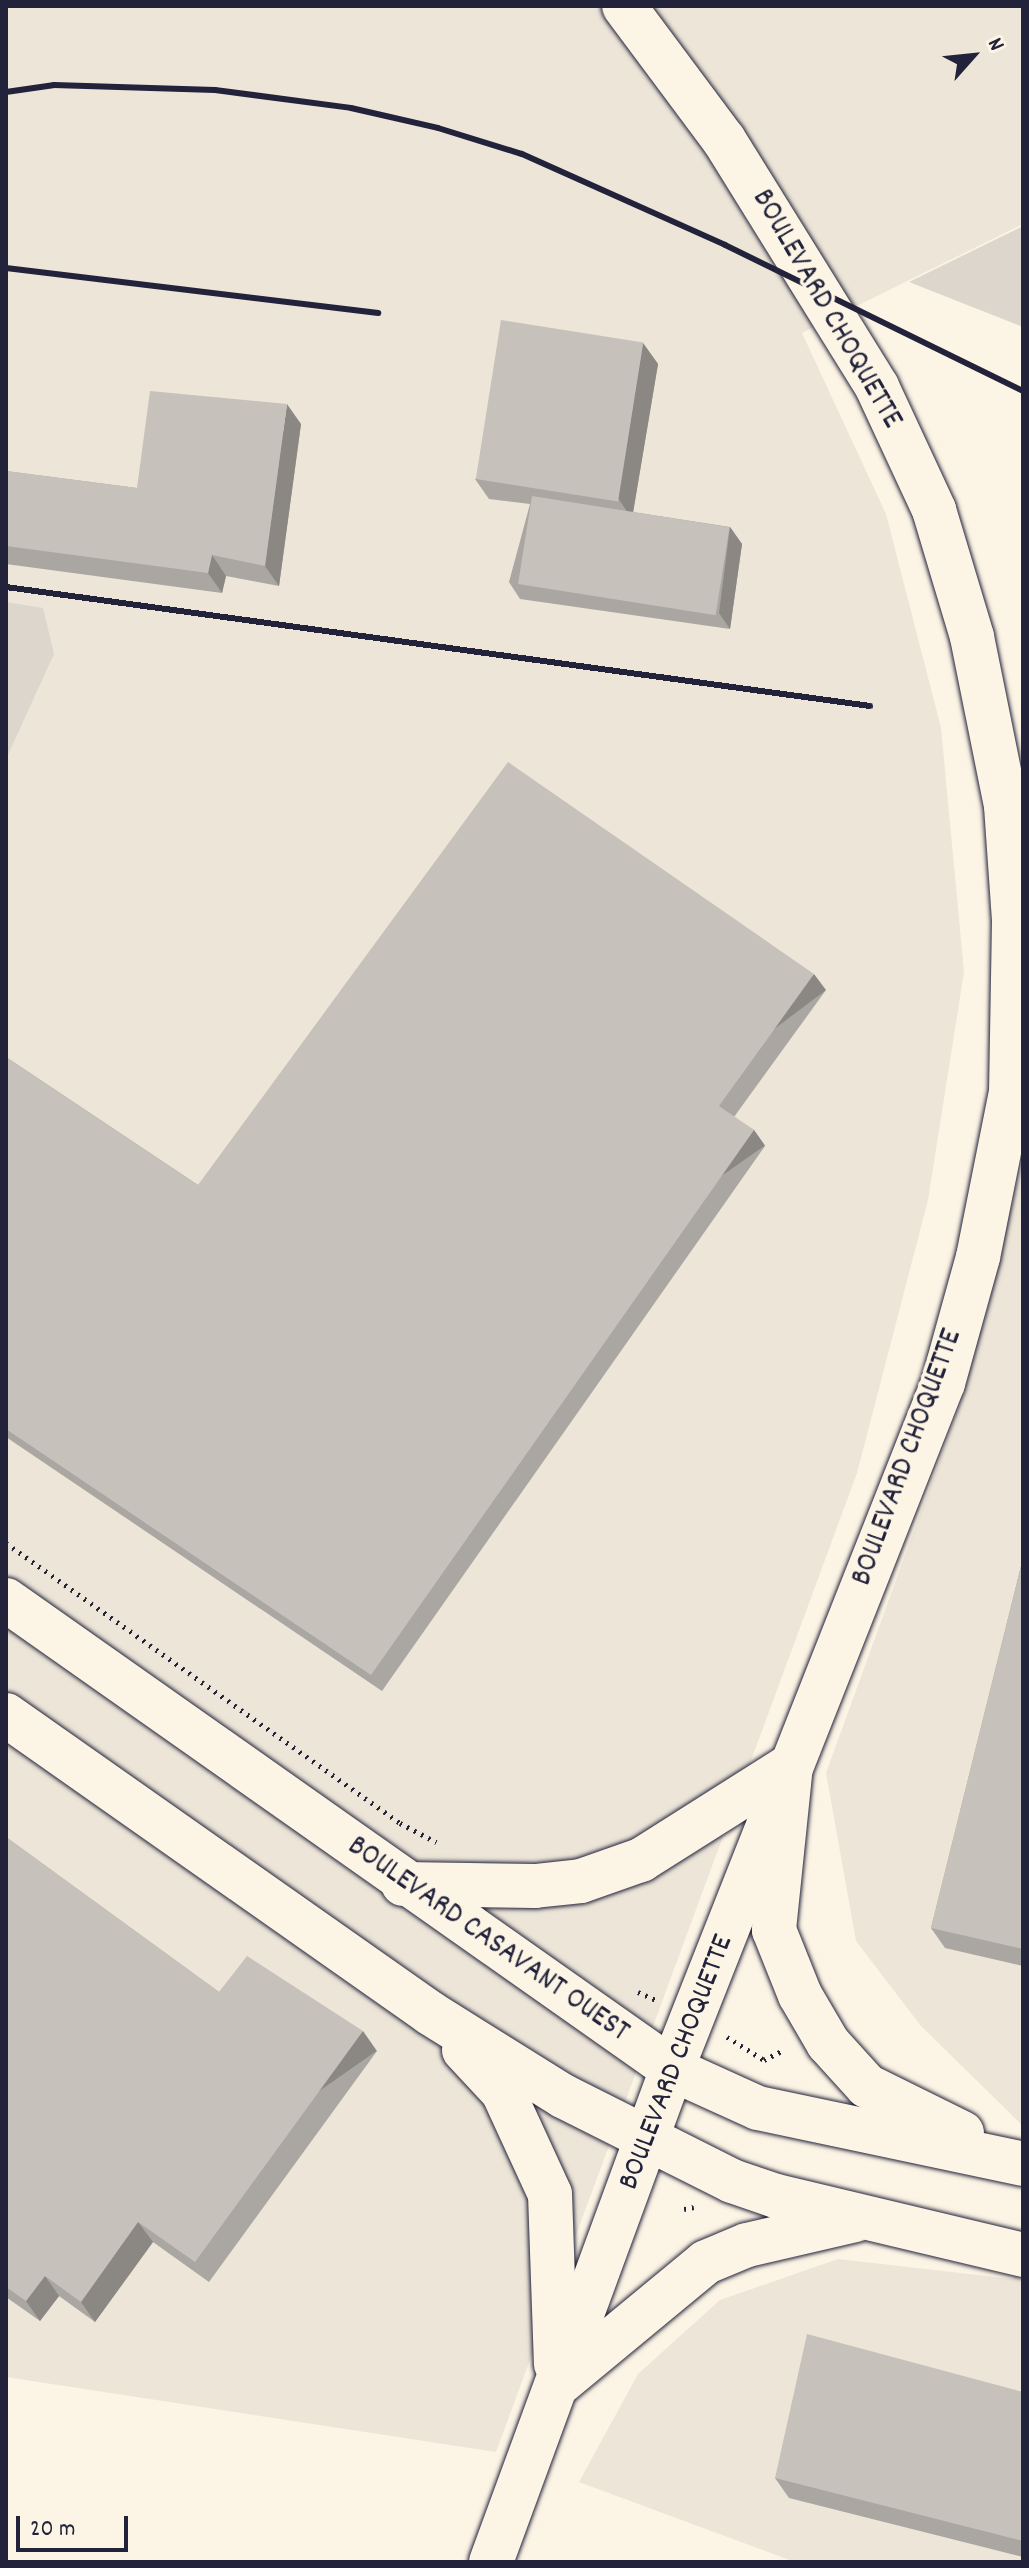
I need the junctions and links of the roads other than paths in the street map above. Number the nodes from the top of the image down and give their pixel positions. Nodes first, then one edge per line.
1 (624, 6) edge
2 (6, 1600) edge
3 (6, 1715) edge
4 (791, 1765) junction
5 (403, 1884) junction
6 (430, 2013) junction
7 (672, 2069) junction
8 (647, 2138) junction
9 (1023, 2162) edge
10 (861, 2219) junction
11 (1023, 2255) edge
12 (556, 2386) junction
13 (491, 2562) edge

1 - 4 main road, BOULEVARD CHOQUETTE
2 - 5 main road, BOULEVARD CASAVANT OUEST
3 - 6 main road
4 - 5 main road
4 - 7 main road, BOULEVARD CHOQUETTE
4 - 9 main road
5 - 7 main road, BOULEVARD CASAVANT OUEST
6 - 8 main road
6 - 12 main road
7 - 8 main road, BOULEVARD CHOQUETTE
7 - 9 main road, BOULEVARD CASAVANT OUEST
8 - 10 main road
8 - 12 main road, BOULEVARD CHOQUETTE
10 - 11 main road
10 - 12 main road
12 - 13 main road, BOULEVARD CHOQUETTE

